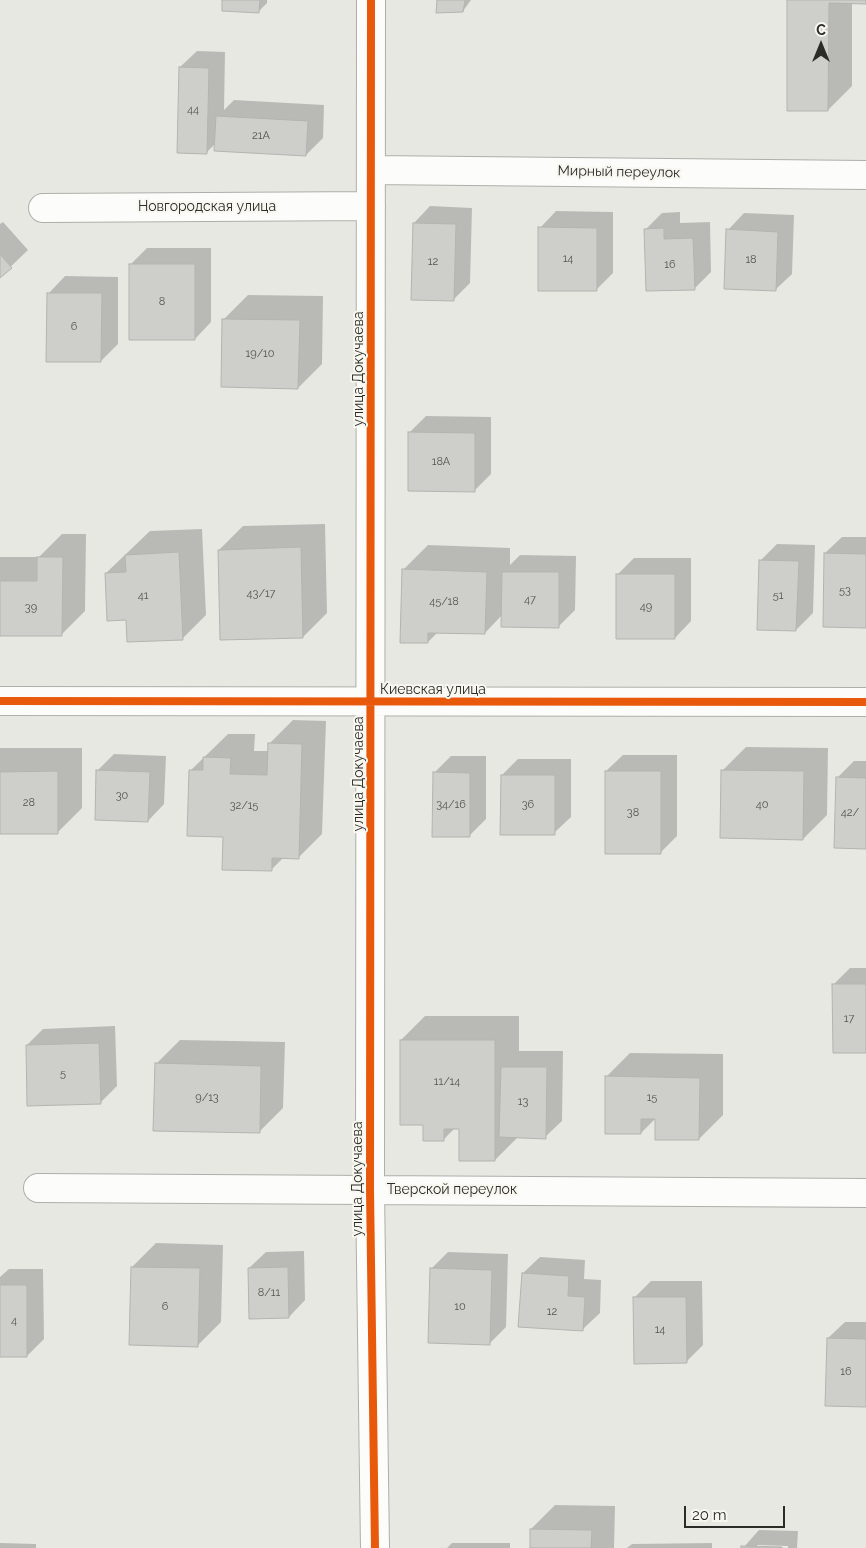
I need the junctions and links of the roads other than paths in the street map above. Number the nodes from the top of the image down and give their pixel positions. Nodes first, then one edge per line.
1 (371, 0) edge
2 (372, 170) junction
3 (866, 175) edge
4 (371, 206) junction
5 (43, 208) dead end
6 (0, 701) edge
7 (371, 702) junction
8 (866, 702) edge
9 (38, 1188) dead end
10 (370, 1190) junction
11 (866, 1193) edge
12 (374, 1548) edge

1 - 2 street, улица Докучаева
2 - 3 street, Мирный переулок
2 - 4 street, улица Докучаева
4 - 5 street, Новгородская улица
4 - 7 street, улица Докучаева
6 - 7 street, Киевская улица
7 - 8 street, Киевская улица
7 - 10 street, улица Докучаева
9 - 10 street, Тверской переулок
10 - 11 street, Тверской переулок
10 - 12 street, улица Докучаева

